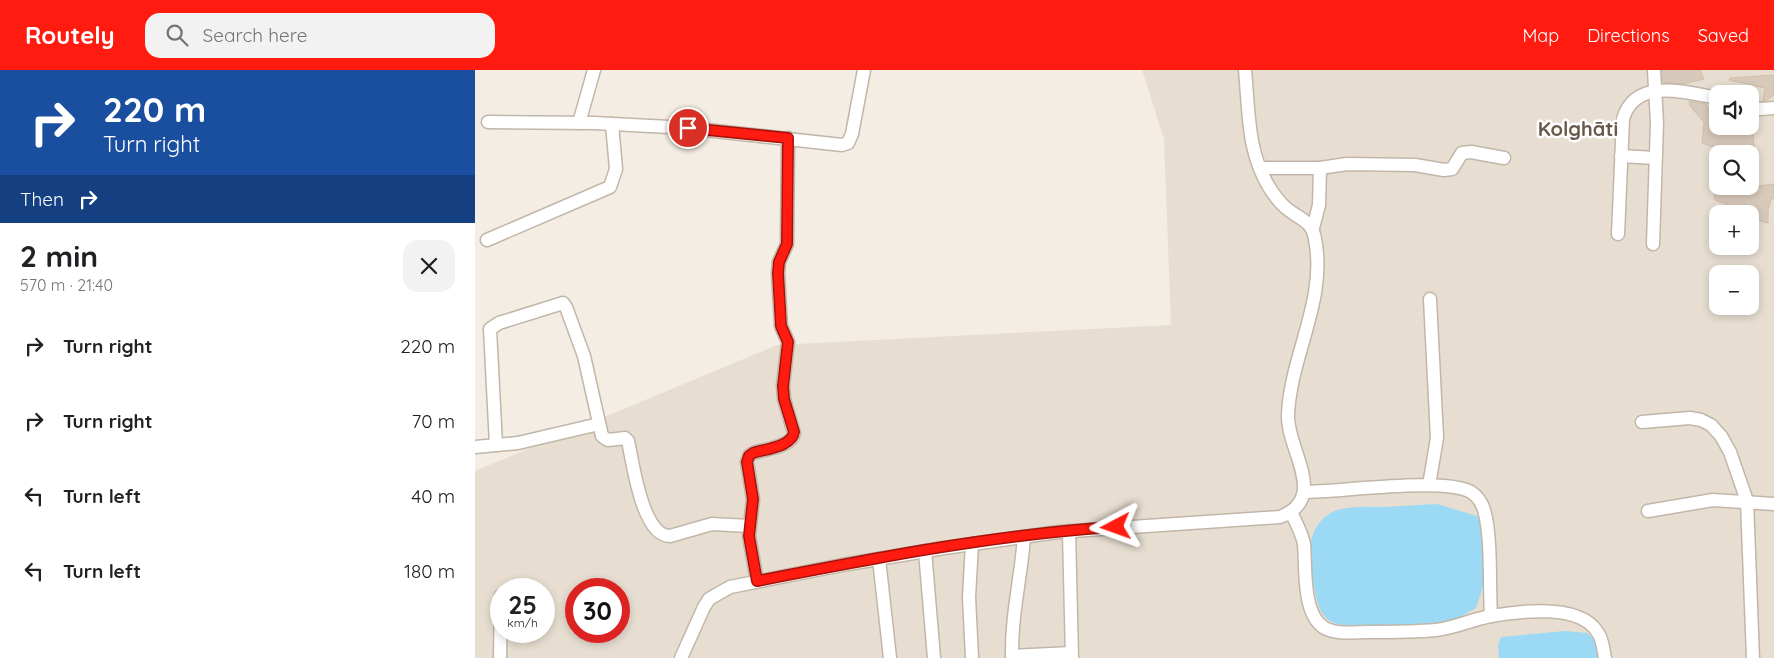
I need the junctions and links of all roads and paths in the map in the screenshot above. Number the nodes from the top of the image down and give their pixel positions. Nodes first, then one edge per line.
1 (594, 70) edge
2 (863, 70) edge
3 (1245, 70) edge
4 (1654, 70) edge
5 (1657, 90) junction
6 (1709, 97) edge
7 (1759, 107) edge
8 (1774, 108) edge
9 (488, 122) dead end
10 (579, 123) junction
11 (612, 124) junction
12 (788, 138) junction
13 (1621, 156) junction
14 (1504, 158) dead end
15 (1655, 158) junction
16 (1260, 168) junction
17 (1320, 168) junction
18 (1313, 228) junction
19 (1618, 234) dead end
20 (487, 240) dead end
21 (1653, 244) dead end
22 (1430, 299) dead end
23 (1642, 422) dead end
24 (599, 424) junction
25 (496, 445) junction
26 (475, 447) edge
27 (1429, 485) junction
28 (1304, 492) junction
29 (1747, 502) junction
30 (1774, 504) edge
31 (1648, 511) dead end
32 (1291, 512) junction
33 (749, 526) junction
34 (1069, 531) junction
35 (1024, 537) junction
36 (972, 544) junction
37 (925, 552) junction
38 (879, 559) junction
39 (757, 581) junction
40 (1491, 616) junction
41 (500, 643) edge
42 (1071, 655) edge
43 (1012, 657) edge
44 (500, 658) edge
45 (681, 658) edge
46 (890, 658) edge
47 (934, 658) edge
48 (972, 658) edge
49 (1605, 658) edge
50 (1753, 658) edge

1 - 10 street
2 - 12 street
3 - 16 street
4 - 5 street
5 - 6 street
5 - 13 street
5 - 15 street
7 - 8 street
9 - 10 street
10 - 11 street
11 - 12 street
11 - 20 street
12 - 33 street
13 - 15 street
13 - 19 street
14 - 17 street
15 - 21 street
16 - 17 street
16 - 18 street
17 - 18 street
18 - 28 street
22 - 27 street
23 - 29 street
24 - 25 street
24 - 25 street
24 - 33 street
25 - 26 street
27 - 28 street
27 - 40 street
28 - 32 street
29 - 30 street
29 - 31 street
29 - 50 street
32 - 34 street
32 - 40 street
33 - 39 street
34 - 35 street
34 - 42 street
35 - 36 street
35 - 43 street
36 - 37 street
36 - 48 street
37 - 38 street
37 - 47 street
38 - 39 street
38 - 46 street
39 - 45 street
40 - 49 street
41 - 44 street
42 - 43 street

